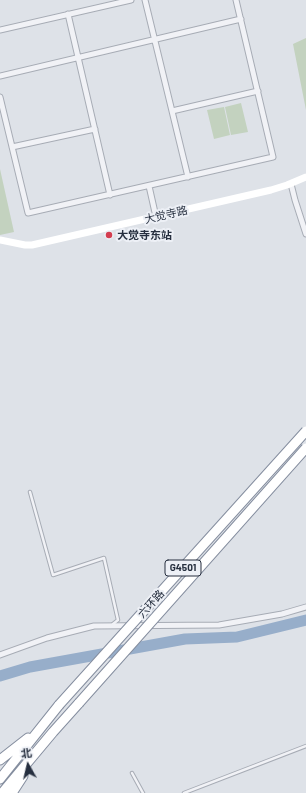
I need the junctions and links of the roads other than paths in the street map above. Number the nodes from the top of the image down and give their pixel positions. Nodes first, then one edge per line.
1 (131, 0) edge
2 (145, 0) edge
3 (236, 0) edge
4 (68, 14) junction
5 (241, 19) junction
6 (0, 30) edge
7 (155, 40) junction
8 (78, 58) junction
9 (0, 76) edge
10 (258, 91) junction
11 (0, 97) edge
12 (172, 111) junction
13 (95, 129) junction
14 (12, 147) junction
15 (188, 177) junction
16 (306, 177) edge
17 (291, 184) junction
18 (149, 186) junction
19 (110, 195) junction
20 (156, 217) junction
21 (306, 234) edge
22 (0, 240) edge
23 (306, 432) edge
24 (306, 448) edge
25 (30, 492) dead end
26 (306, 607) edge
27 (111, 626) junction
28 (0, 655) edge
29 (40, 728) junction
30 (53, 732) junction
31 (306, 746) edge
32 (0, 760) edge
33 (132, 773) dead end
34 (0, 779) edge
35 (2, 793) edge
36 (12, 793) edge
37 (143, 793) edge
38 (184, 793) edge

1 - 4 street
2 - 7 street
3 - 5 street
4 - 6 street
4 - 8 street
5 - 7 street
5 - 10 street
7 - 8 street
7 - 12 street
8 - 9 street
8 - 13 street
10 - 12 street
10 - 15 street
11 - 14 street
12 - 15 street
13 - 14 street
13 - 19 street
14 - 19 street
15 - 18 street
16 - 17 main road, 大觉寺路
17 - 20 main road, 大觉寺路
17 - 21 street
18 - 19 street
18 - 20 street
20 - 22 main road, 大觉寺路
23 - 29 highway, 六环路 / G4501, bridge
24 - 30 highway, 六环路 / G4501, bridge
25 - 27 lane
26 - 27 street
27 - 28 street
29 - 32 highway
29 - 34 highway, 六环路 / G4501
30 - 35 highway, 六环路 / G4501
30 - 36 highway
31 - 38 lane
33 - 37 lane

